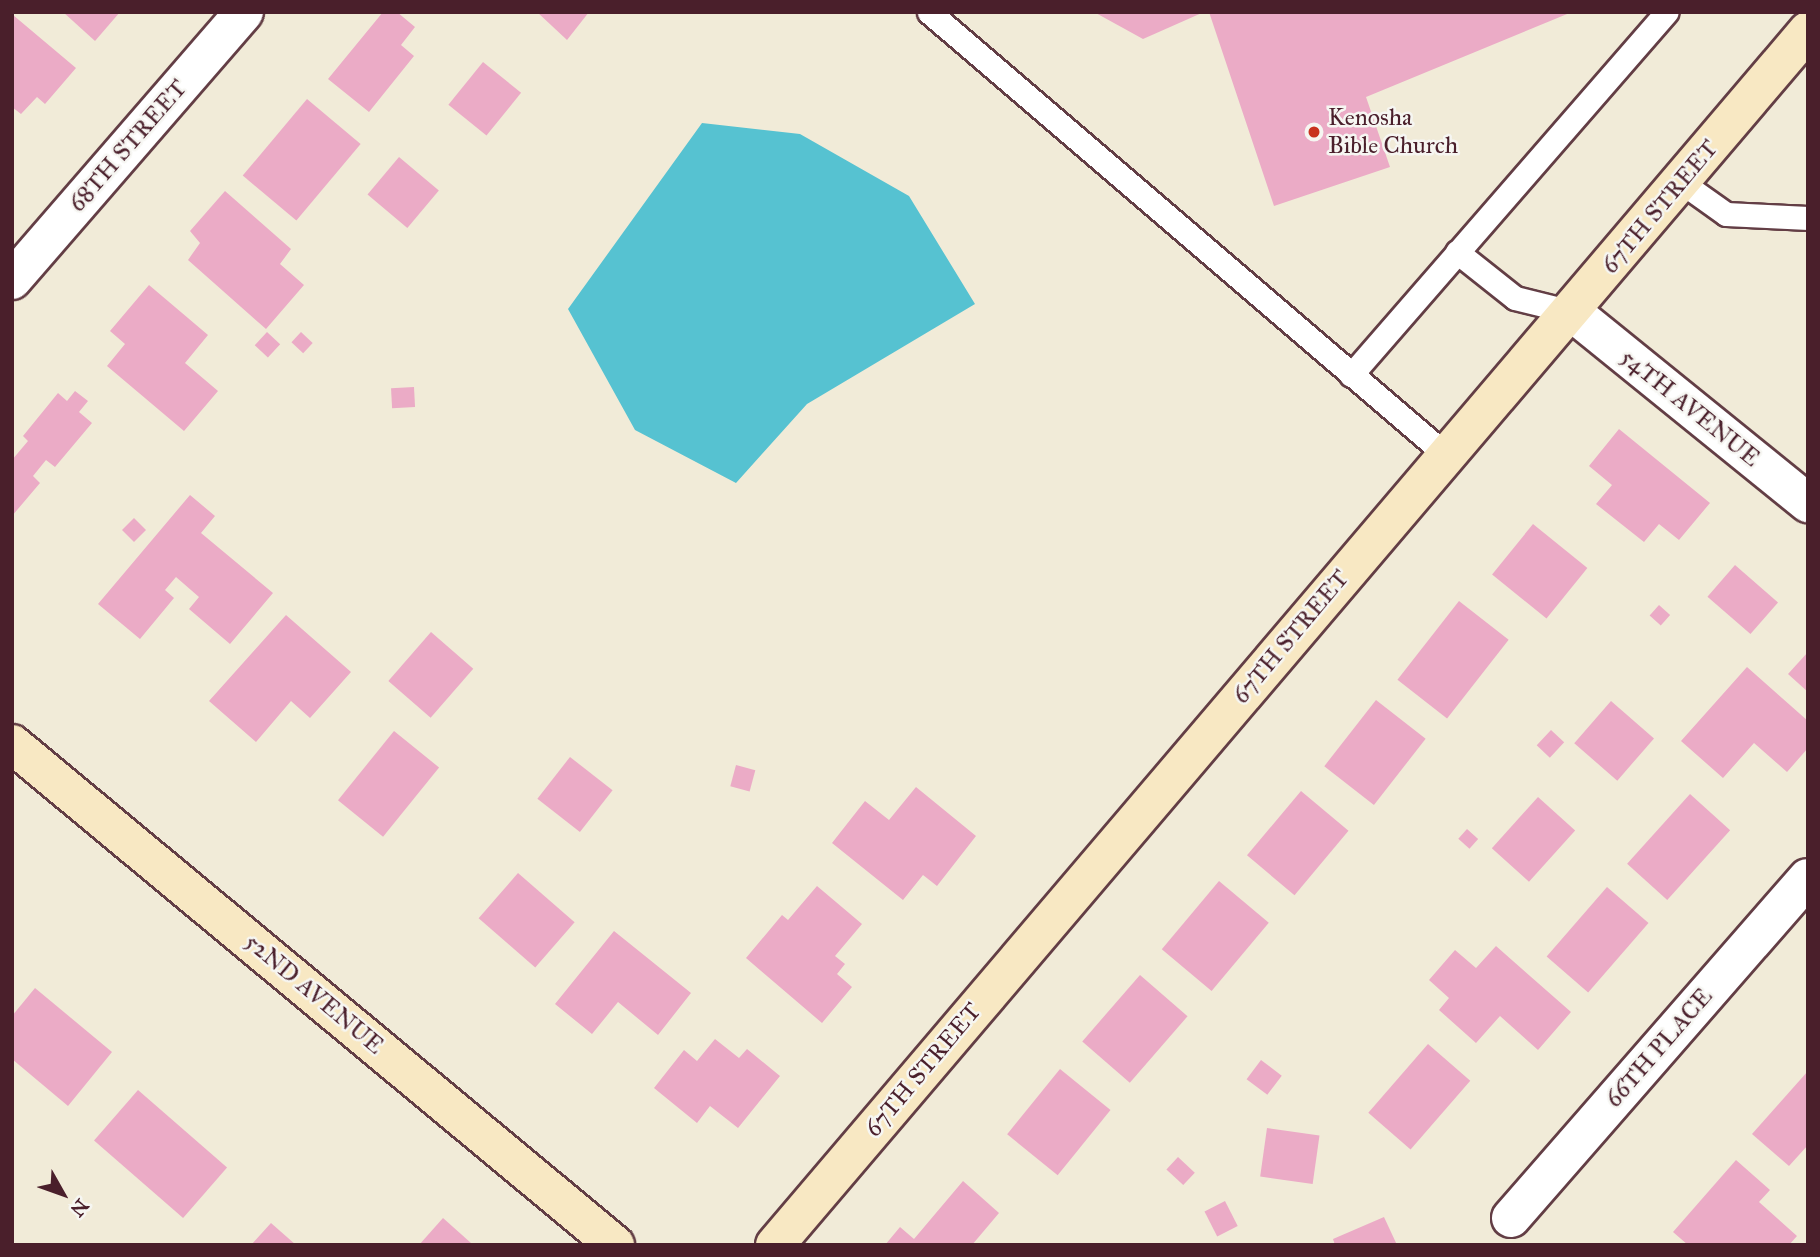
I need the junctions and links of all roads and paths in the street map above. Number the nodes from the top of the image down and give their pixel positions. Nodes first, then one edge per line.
1 (244, 12) edge
2 (929, 12) edge
3 (1667, 12) edge
4 (1808, 32) edge
5 (1681, 182) junction
6 (1808, 218) edge
7 (1457, 253) junction
8 (12, 280) edge
9 (1572, 312) junction
10 (1351, 375) junction
11 (1446, 455) junction
12 (1808, 503) edge
13 (12, 744) edge
14 (1808, 878) edge
15 (1510, 1218) dead end
16 (615, 1245) edge
17 (775, 1245) edge

1 - 8 street, 68TH STREET
2 - 10 lane
3 - 7 lane
4 - 5 street, 67TH STREET
5 - 6 lane
5 - 9 street, 67TH STREET
7 - 9 lane
7 - 10 lane
9 - 11 street, 67TH STREET
9 - 12 street, 54TH AVENUE
10 - 11 lane
11 - 17 street, 67TH STREET
13 - 16 street, 52ND AVENUE
14 - 15 street, 66TH PLACE

